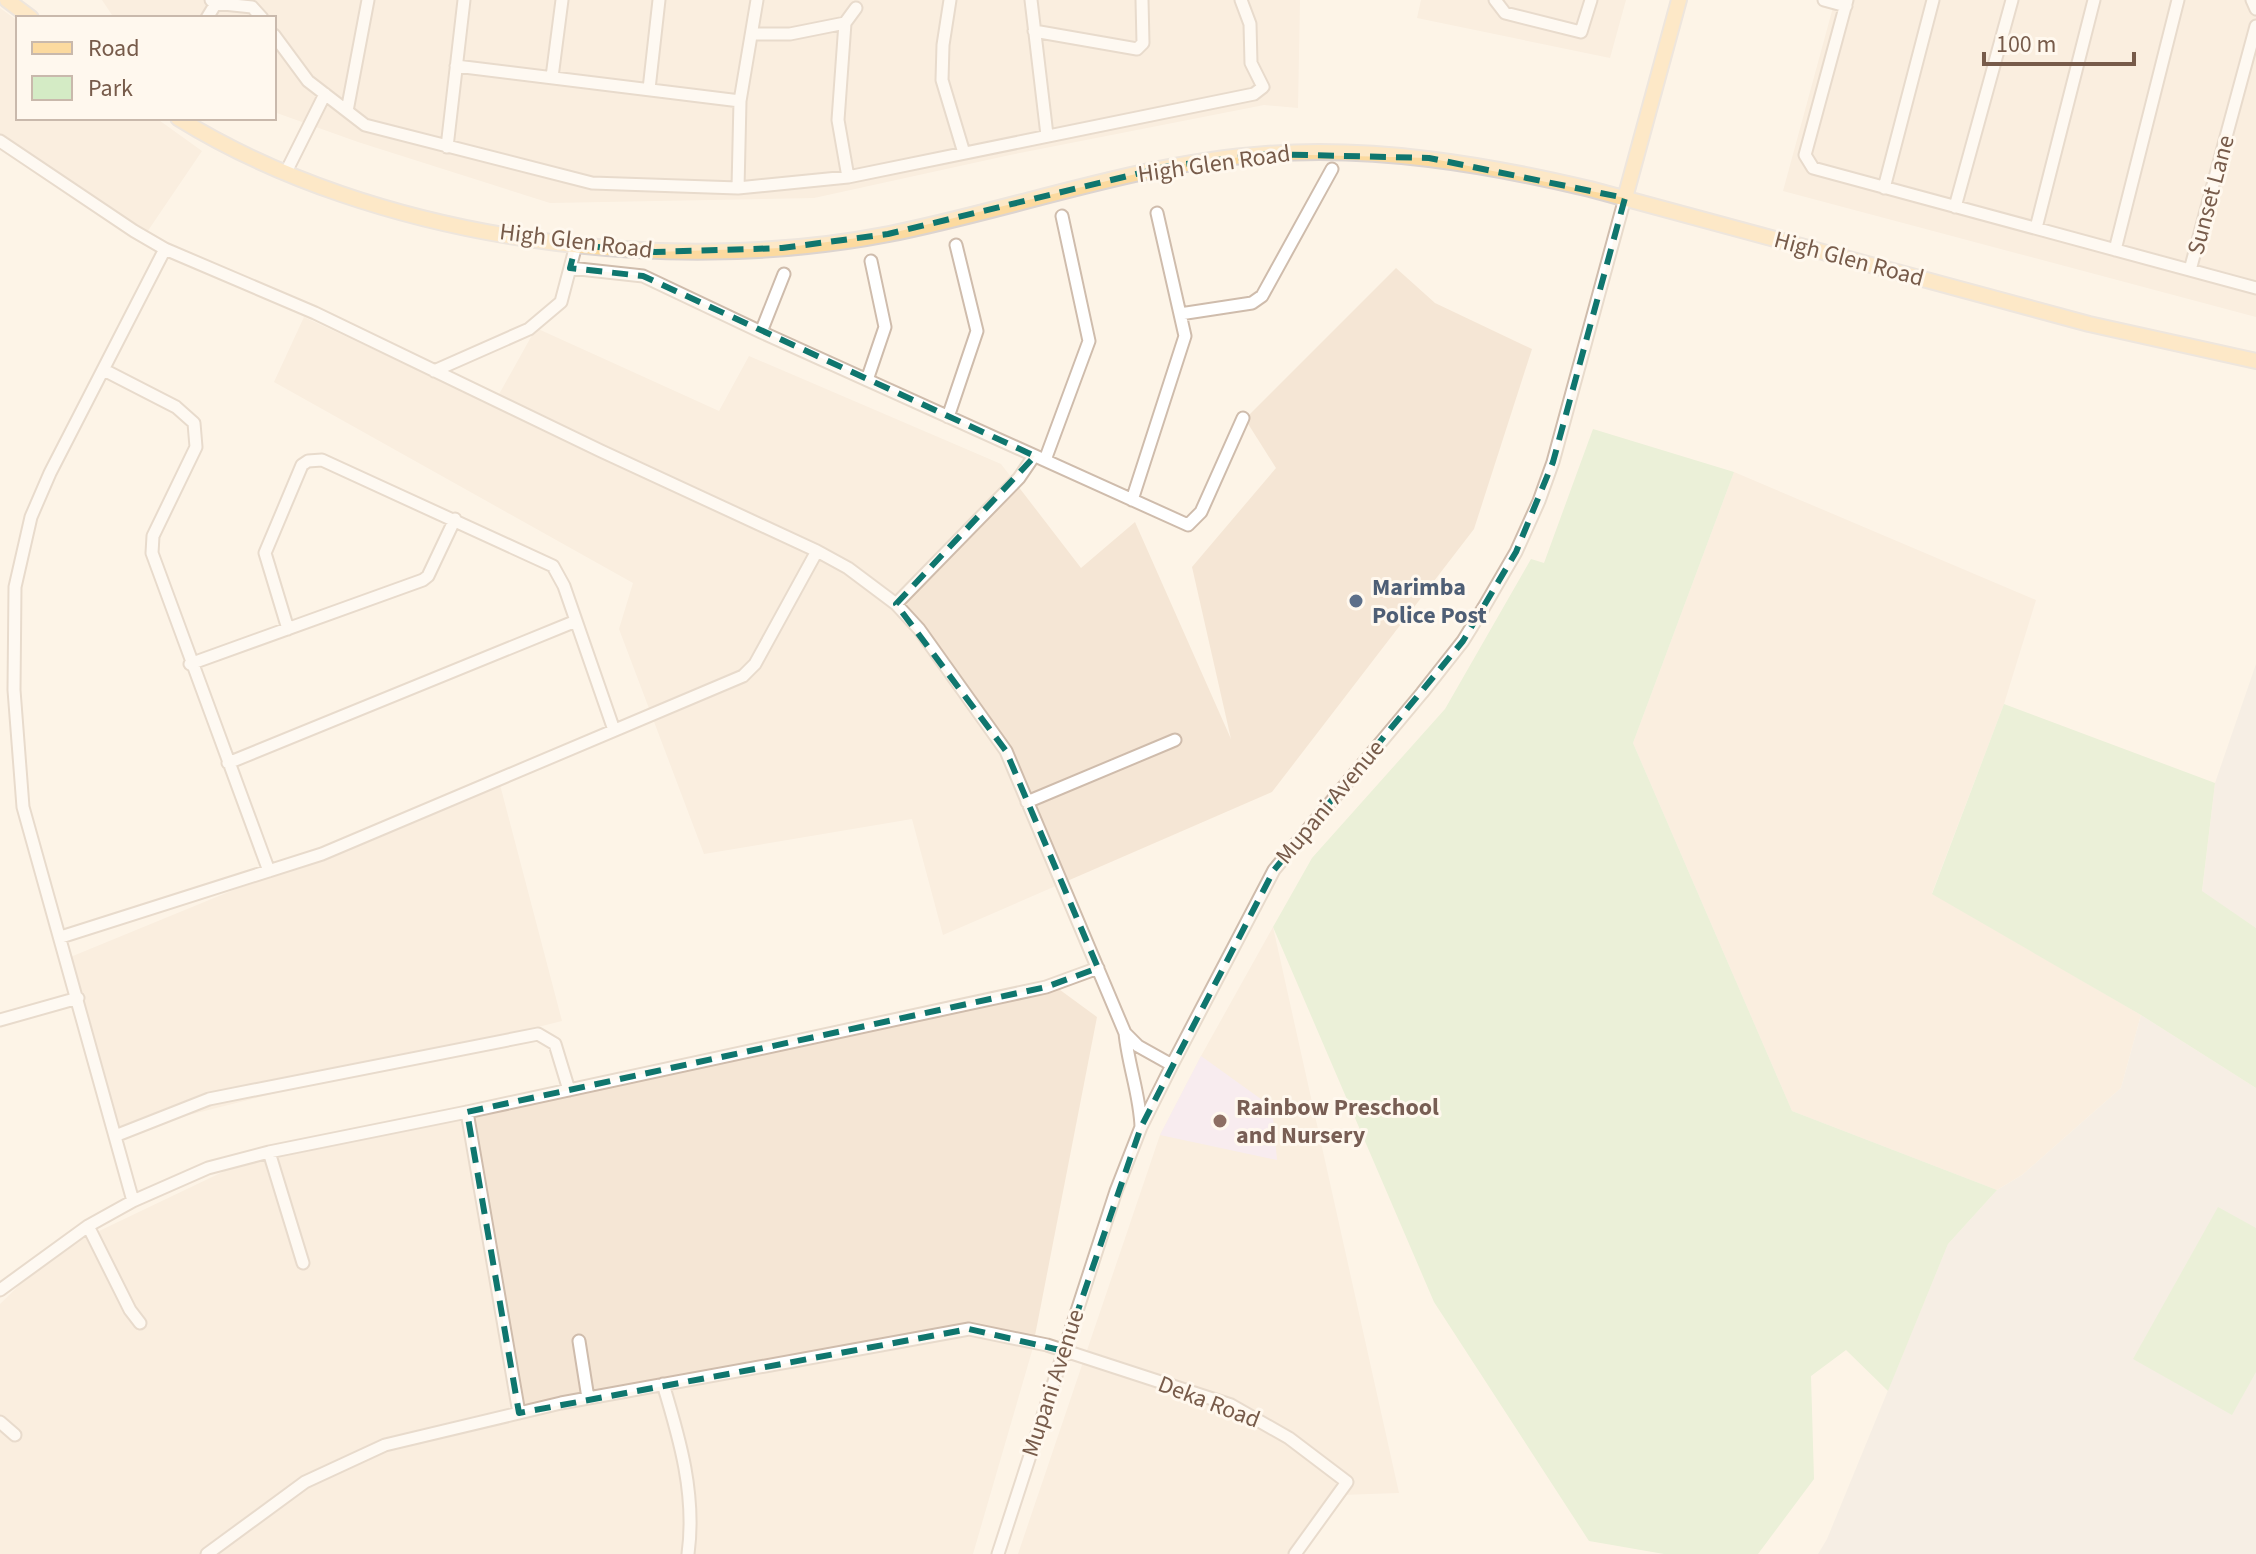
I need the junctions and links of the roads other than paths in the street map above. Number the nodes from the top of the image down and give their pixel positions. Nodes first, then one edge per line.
1 (7, 0) edge
2 (368, 0) edge
3 (464, 0) edge
4 (562, 0) edge
5 (659, 0) edge
6 (757, 0) edge
7 (950, 0) edge
8 (1031, 0) edge
9 (1142, 0) edge
10 (1241, 0) edge
11 (1495, 0) edge
12 (1591, 0) edge
13 (1679, 0) edge
14 (1824, 0) edge
15 (1933, 0) edge
16 (2012, 0) edge
17 (2094, 0) edge
18 (2178, 0) edge
19 (2252, 0) edge
20 (214, 1) edge
21 (1846, 3) edge
22 (856, 8) dead end
23 (2256, 9) edge
24 (28, 16) edge
25 (260, 16) edge
26 (845, 23) junction
27 (2256, 26) edge
28 (1034, 31) junction
29 (753, 34) junction
30 (276, 38) edge
31 (456, 66) junction
32 (552, 77) junction
33 (649, 89) junction
34 (325, 94) junction
35 (740, 101) junction
36 (347, 111) junction
37 (199, 125) edge
38 (1047, 135) junction
39 (0, 141) edge
40 (447, 147) junction
41 (964, 153) junction
42 (1332, 169) dead end
43 (286, 172) junction
44 (848, 177) junction
45 (738, 188) junction
46 (1884, 188) junction
47 (1625, 198) junction
48 (1955, 207) junction
49 (1157, 213) dead end
50 (1062, 216) dead end
51 (2036, 228) junction
52 (576, 245) junction
53 (956, 245) dead end
54 (165, 249) junction
55 (2115, 250) junction
56 (871, 261) dead end
57 (570, 268) junction
58 (2190, 270) junction
59 (784, 274) dead end
60 (2256, 288) edge
61 (1180, 314) junction
62 (761, 332) junction
63 (2256, 361) edge
64 (104, 370) junction
65 (434, 371) junction
66 (867, 380) junction
67 (948, 417) junction
68 (1243, 418) dead end
69 (1040, 458) junction
70 (1132, 500) junction
71 (455, 519) junction
72 (817, 551) junction
73 (896, 604) junction
74 (576, 621) junction
75 (288, 629) junction
76 (0, 656) edge
77 (14, 658) junction
78 (190, 664) junction
79 (614, 730) junction
80 (1175, 740) dead end
81 (228, 763) junction
82 (1027, 802) junction
83 (269, 871) junction
84 (61, 937) junction
85 (1098, 968) junction
86 (78, 998) junction
87 (0, 1020) edge
88 (1125, 1033) junction
89 (1172, 1065) junction
90 (569, 1090) junction
91 (467, 1112) junction
92 (1141, 1127) junction
93 (115, 1136) junction
94 (269, 1152) junction
95 (133, 1201) junction
96 (88, 1226) junction
97 (303, 1263) dead end
98 (0, 1290) edge
99 (140, 1323) dead end
100 (579, 1341) dead end
101 (1064, 1351) junction
102 (663, 1384) junction
103 (588, 1398) junction
104 (519, 1413) junction
105 (0, 1422) edge
106 (15, 1435) dead end
107 (207, 1554) edge
108 (688, 1554) edge
109 (998, 1554) edge
110 (1295, 1554) edge

1 - 24 main road
2 - 36 street
3 - 31 street
4 - 32 street
5 - 33 street
6 - 29 street
7 - 41 street
8 - 28 street
9 - 28 street
10 - 38 street
11 - 12 street
13 - 47 main road
14 - 21 street
15 - 46 street
16 - 48 street
17 - 51 street
18 - 55 street
19 - 23 street
20 - 25 street
21 - 46 street
22 - 26 street
26 - 29 street
26 - 44 street
27 - 58 street, Sunset Lane
28 - 38 street
29 - 35 street
30 - 34 street
31 - 32 street
31 - 40 street
32 - 33 street
33 - 35 street
34 - 36 street
34 - 43 street
35 - 45 street
36 - 40 street
37 - 43 main road, High Glen Road
38 - 41 street
39 - 54 street
40 - 45 street
41 - 44 street
42 - 61 street
43 - 52 main road, High Glen Road
44 - 45 street
46 - 48 street
47 - 52 main road, High Glen Road
47 - 63 main road, High Glen Road
47 - 89 street, Mupani Avenue
48 - 51 street
49 - 61 street
50 - 69 street
51 - 55 street
52 - 57 street
53 - 67 street
54 - 64 street
54 - 65 street
55 - 58 street
56 - 66 street
57 - 62 street
57 - 65 street
58 - 60 street
59 - 62 street
61 - 70 street
62 - 66 street
64 - 77 street
64 - 78 street
65 - 72 street
66 - 67 street
67 - 69 street
68 - 70 street
69 - 70 street
69 - 73 street
71 - 74 street
71 - 75 street
71 - 75 street
72 - 73 street
72 - 79 street
73 - 82 street
74 - 79 street
74 - 81 street
75 - 78 street
76 - 77 street
77 - 84 street
78 - 81 street
79 - 83 street
80 - 82 street
81 - 83 street
82 - 85 street
83 - 84 street
84 - 86 street
85 - 88 street
85 - 90 street
86 - 87 street
86 - 93 street
88 - 89 street
88 - 92 street
89 - 92 street, Mupani Avenue
90 - 91 street
90 - 93 street
91 - 94 street
91 - 104 street
92 - 101 street, Mupani Avenue
93 - 95 street
94 - 95 street
94 - 97 street
95 - 96 street
96 - 98 street
96 - 99 street
100 - 103 street
101 - 102 street
101 - 109 street, Mupani Avenue
101 - 110 street, Deka Road
102 - 103 street
102 - 108 street
103 - 104 street
104 - 107 street
105 - 106 street

